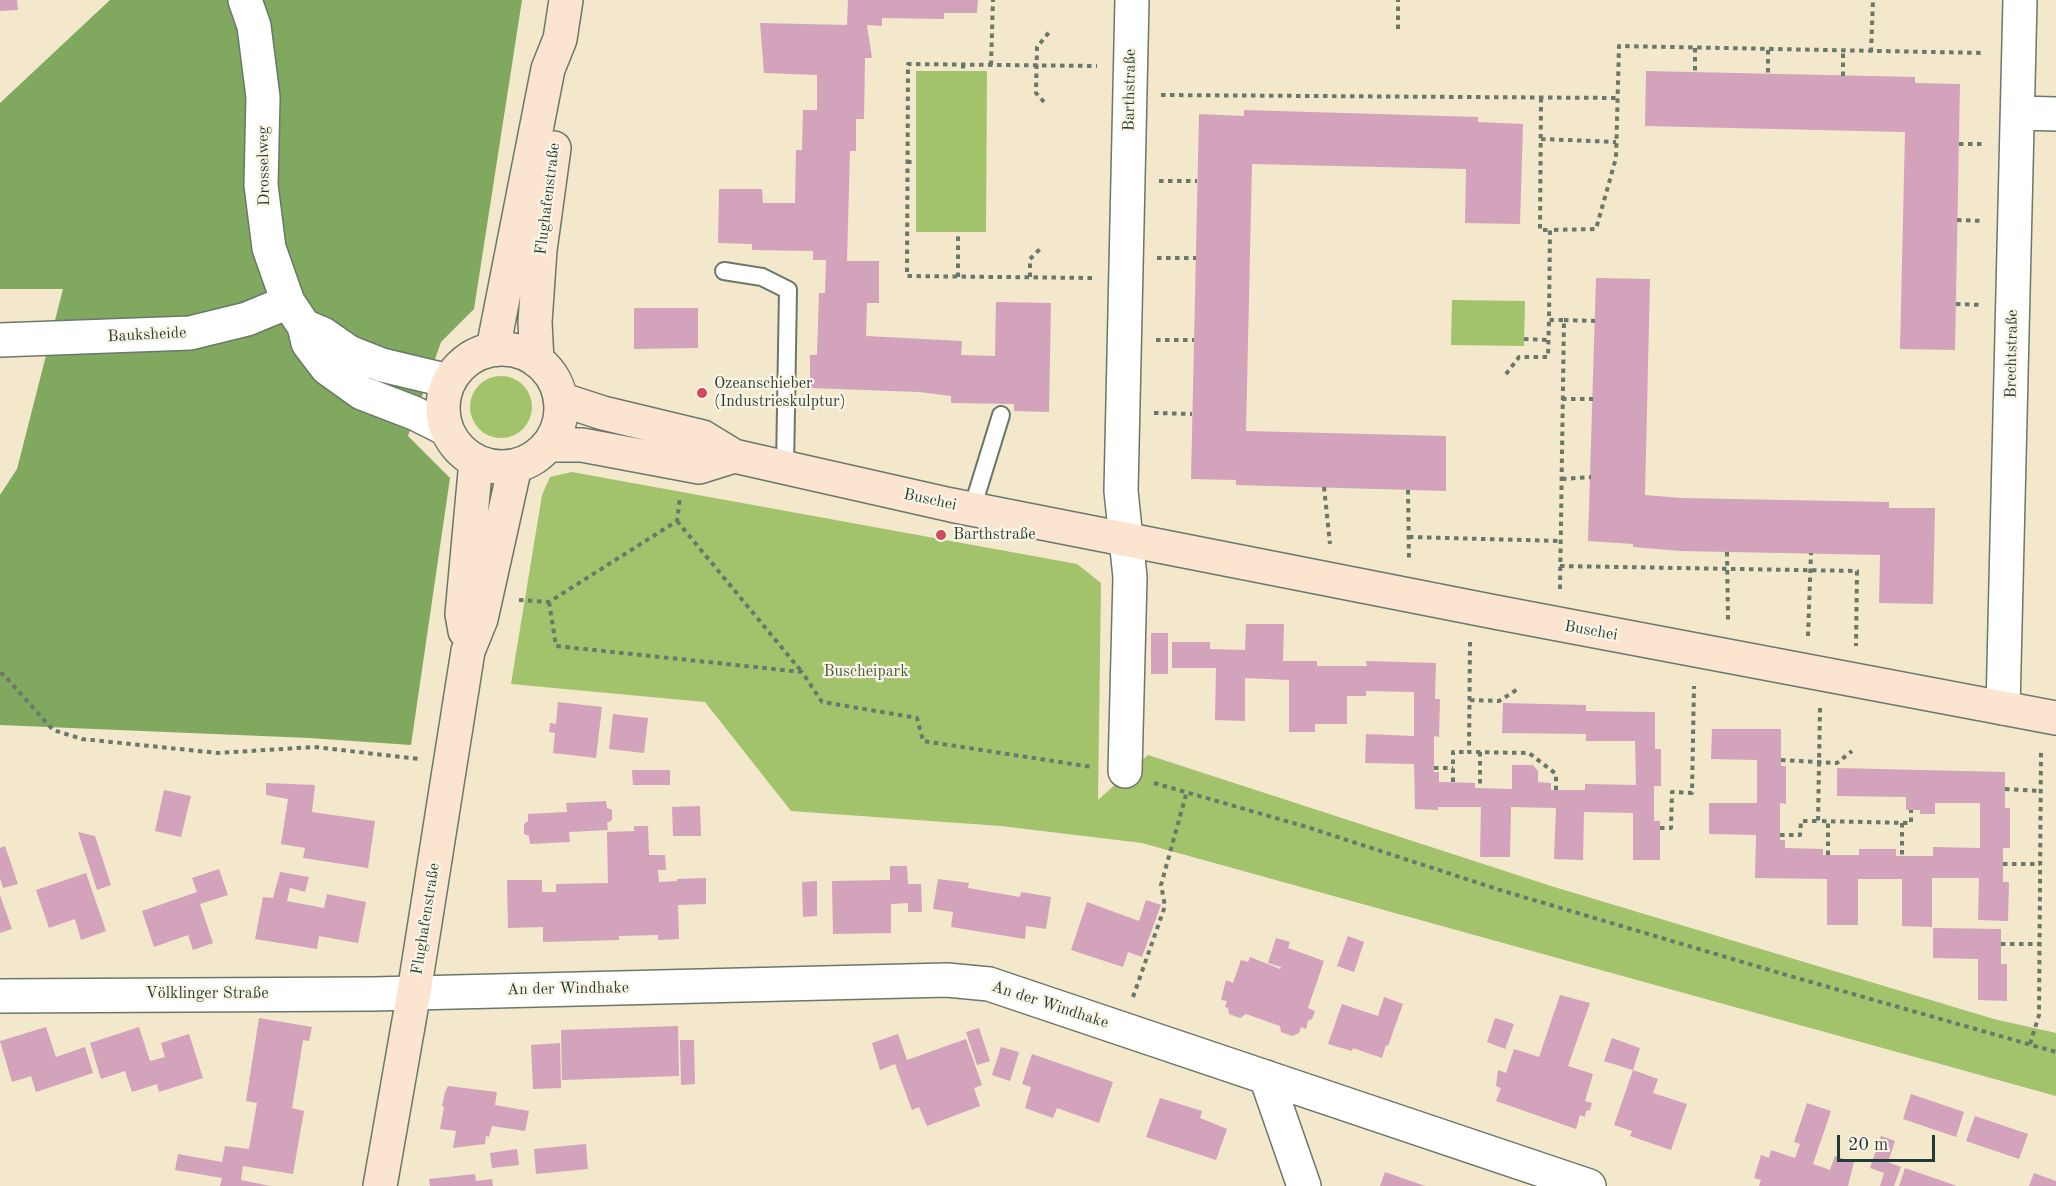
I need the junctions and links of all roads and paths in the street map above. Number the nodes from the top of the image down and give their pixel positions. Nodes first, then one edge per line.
1 (245, 0) edge
2 (566, 0) edge
3 (993, 0) edge
4 (1132, 0) edge
5 (1398, 0) edge
6 (1873, 0) edge
7 (2020, 0) edge
8 (1398, 29) dead end
9 (1050, 31) dead end
10 (560, 39) junction
11 (1695, 48) junction
12 (1768, 50) junction
13 (1843, 51) junction
14 (1871, 52) junction
15 (2019, 53) junction
16 (963, 64) junction
17 (991, 65) junction
18 (1037, 66) junction
19 (963, 71) dead end
20 (1695, 72) dead end
21 (1768, 74) dead end
22 (1843, 76) dead end
23 (1131, 80) junction
24 (1540, 98) junction
25 (1617, 98) junction
26 (1044, 102) dead end
27 (2018, 113) junction
28 (2056, 114) edge
29 (1540, 140) junction
30 (1616, 142) junction
31 (907, 162) junction
32 (916, 162) dead end
33 (1158, 181) dead end
34 (1197, 181) dead end
35 (1550, 230) junction
36 (958, 232) dead end
37 (1041, 248) dead end
38 (1156, 258) dead end
39 (1196, 258) dead end
40 (724, 271) dead end
41 (958, 277) junction
42 (1030, 277) junction
43 (1127, 278) junction
44 (296, 314) junction
45 (1549, 320) junction
46 (1564, 320) junction
47 (1595, 321) dead end
48 (1524, 339) dead end
49 (0, 340) edge
50 (1155, 340) dead end
51 (1194, 340) dead end
52 (1548, 340) junction
53 (493, 349) junction
54 (537, 361) junction
55 (1506, 374) dead end
56 (449, 381) junction
57 (560, 399) junction
58 (1562, 399) junction
59 (1593, 399) dead end
60 (1153, 413) dead end
61 (1192, 414) dead end
62 (1001, 415) dead end
63 (446, 429) junction
64 (549, 444) junction
65 (734, 456) junction
66 (476, 461) junction
67 (515, 466) junction
68 (785, 468) junction
69 (1591, 477) dead end
70 (1561, 479) junction
71 (1324, 487) dead end
72 (1408, 490) dead end
73 (681, 494) dead end
74 (972, 509) junction
75 (677, 521) junction
76 (1409, 537) junction
77 (1127, 539) junction
78 (1560, 541) junction
79 (1330, 544) dead end
80 (1727, 552) dead end
81 (1811, 554) dead end
82 (1409, 560) dead end
83 (1560, 566) junction
84 (1727, 569) junction
85 (1810, 570) junction
86 (1560, 589) dead end
87 (515, 599) dead end
88 (549, 602) junction
89 (1728, 620) dead end
90 (1808, 636) dead end
91 (1470, 642) dead end
92 (1856, 646) dead end
93 (468, 651) junction
94 (802, 672) junction
95 (0, 673) edge
96 (1694, 686) dead end
97 (1518, 688) dead end
98 (1470, 700) junction
99 (1820, 708) dead end
100 (2003, 708) junction
101 (2056, 718) edge
102 (2041, 748) dead end
103 (1852, 751) dead end
104 (1469, 752) junction
105 (1480, 752) junction
106 (1781, 760) dead end
107 (450, 763) junction
108 (1819, 763) junction
109 (1434, 768) dead end
110 (1453, 768) junction
111 (1125, 771) junction
112 (1453, 782) dead end
113 (1480, 788) dead end
114 (2005, 789) dead end
115 (1556, 790) dead end
116 (2040, 791) junction
117 (1187, 792) junction
118 (1911, 810) dead end
119 (1818, 821) junction
120 (1828, 822) junction
121 (1902, 823) junction
122 (1660, 828) dead end
123 (1780, 834) dead end
124 (1828, 855) dead end
125 (1902, 856) dead end
126 (2003, 864) dead end
127 (2040, 864) junction
128 (2001, 944) dead end
129 (2040, 944) junction
130 (414, 992) junction
131 (0, 996) edge
132 (1122, 1028) junction
133 (2030, 1044) junction
134 (2056, 1052) edge
135 (1266, 1077) junction
136 (380, 1186) edge
137 (1304, 1186) edge
138 (1589, 1186) edge

1 - 44 street, Drosselweg
2 - 10 main road, Flughafenstraße
3 - 17 path
4 - 23 street, Barthstraße
5 - 8 path
6 - 14 path
7 - 15 street, Brechtstraße
9 - 18 path
10 - 53 main road, Flughafenstraße
10 - 54 main road, Flughafenstraße
11 - 12 path
11 - 20 path
11 - 25 path
12 - 13 path
12 - 21 path
13 - 14 path
13 - 22 path
14 - 15 path
15 - 27 street, Brechtstraße
16 - 17 path
16 - 19 path
16 - 31 path
17 - 18 path
18 - 23 path
18 - 26 path
23 - 24 path
23 - 43 street, Barthstraße
24 - 25 path
24 - 29 path
25 - 30 path
27 - 28 street
27 - 100 street, Brechtstraße
29 - 30 path
29 - 35 path
30 - 35 path
31 - 32 path
31 - 41 path
33 - 34 path
35 - 45 path
36 - 41 path
37 - 42 path
38 - 39 path
40 - 68 lane
41 - 42 path
42 - 43 path
43 - 77 street, Barthstraße
44 - 49 street, Bauksheide
44 - 56 street
44 - 63 street, Drosselweg
45 - 46 path
45 - 52 path
46 - 47 path
46 - 58 path
48 - 52 path
50 - 51 path
52 - 55 path
53 - 54 main road
53 - 56 main road
54 - 57 main road
56 - 63 main road
57 - 64 main road
57 - 65 main road, Buschei
58 - 59 path
58 - 70 path
60 - 61 path
62 - 74 lane
63 - 66 main road
64 - 65 main road
64 - 67 main road
65 - 68 main road, Buschei
66 - 67 main road
66 - 93 main road, Flughafenstraße
67 - 93 main road, Flughafenstraße
68 - 74 main road, Buschei
69 - 70 path
70 - 78 path
71 - 79 path
72 - 76 path
73 - 75 path
74 - 77 main road, Buschei
75 - 88 path
75 - 94 path
76 - 78 path
76 - 82 path
77 - 100 main road, Buschei
77 - 111 street
78 - 83 path
80 - 84 path
81 - 85 path
83 - 84 path
83 - 86 path
84 - 85 path
84 - 89 path
85 - 90 path
85 - 92 path
87 - 88 path
88 - 94 path
91 - 98 path
93 - 107 main road, Flughafenstraße
94 - 111 path
95 - 107 path
96 - 122 path
97 - 98 path
98 - 104 path
99 - 108 path
100 - 101 main road, Buschei
102 - 116 path
103 - 108 path
104 - 105 path
104 - 110 path
105 - 113 path
105 - 115 path
106 - 108 path
107 - 130 main road, Flughafenstraße
108 - 119 path
109 - 110 path
110 - 112 path
111 - 117 path
114 - 116 path
116 - 127 path
117 - 132 path
117 - 133 path
118 - 121 path
119 - 120 path
119 - 123 path
120 - 121 path
120 - 124 path
121 - 125 path
126 - 127 path
127 - 129 path
128 - 129 path
129 - 133 path
130 - 131 street, Völklinger Straße
130 - 132 street, An der Windhake
130 - 136 main road, Flughafenstraße
132 - 135 street, An der Windhake
133 - 134 path
135 - 137 street
135 - 138 street, An der Windhake

